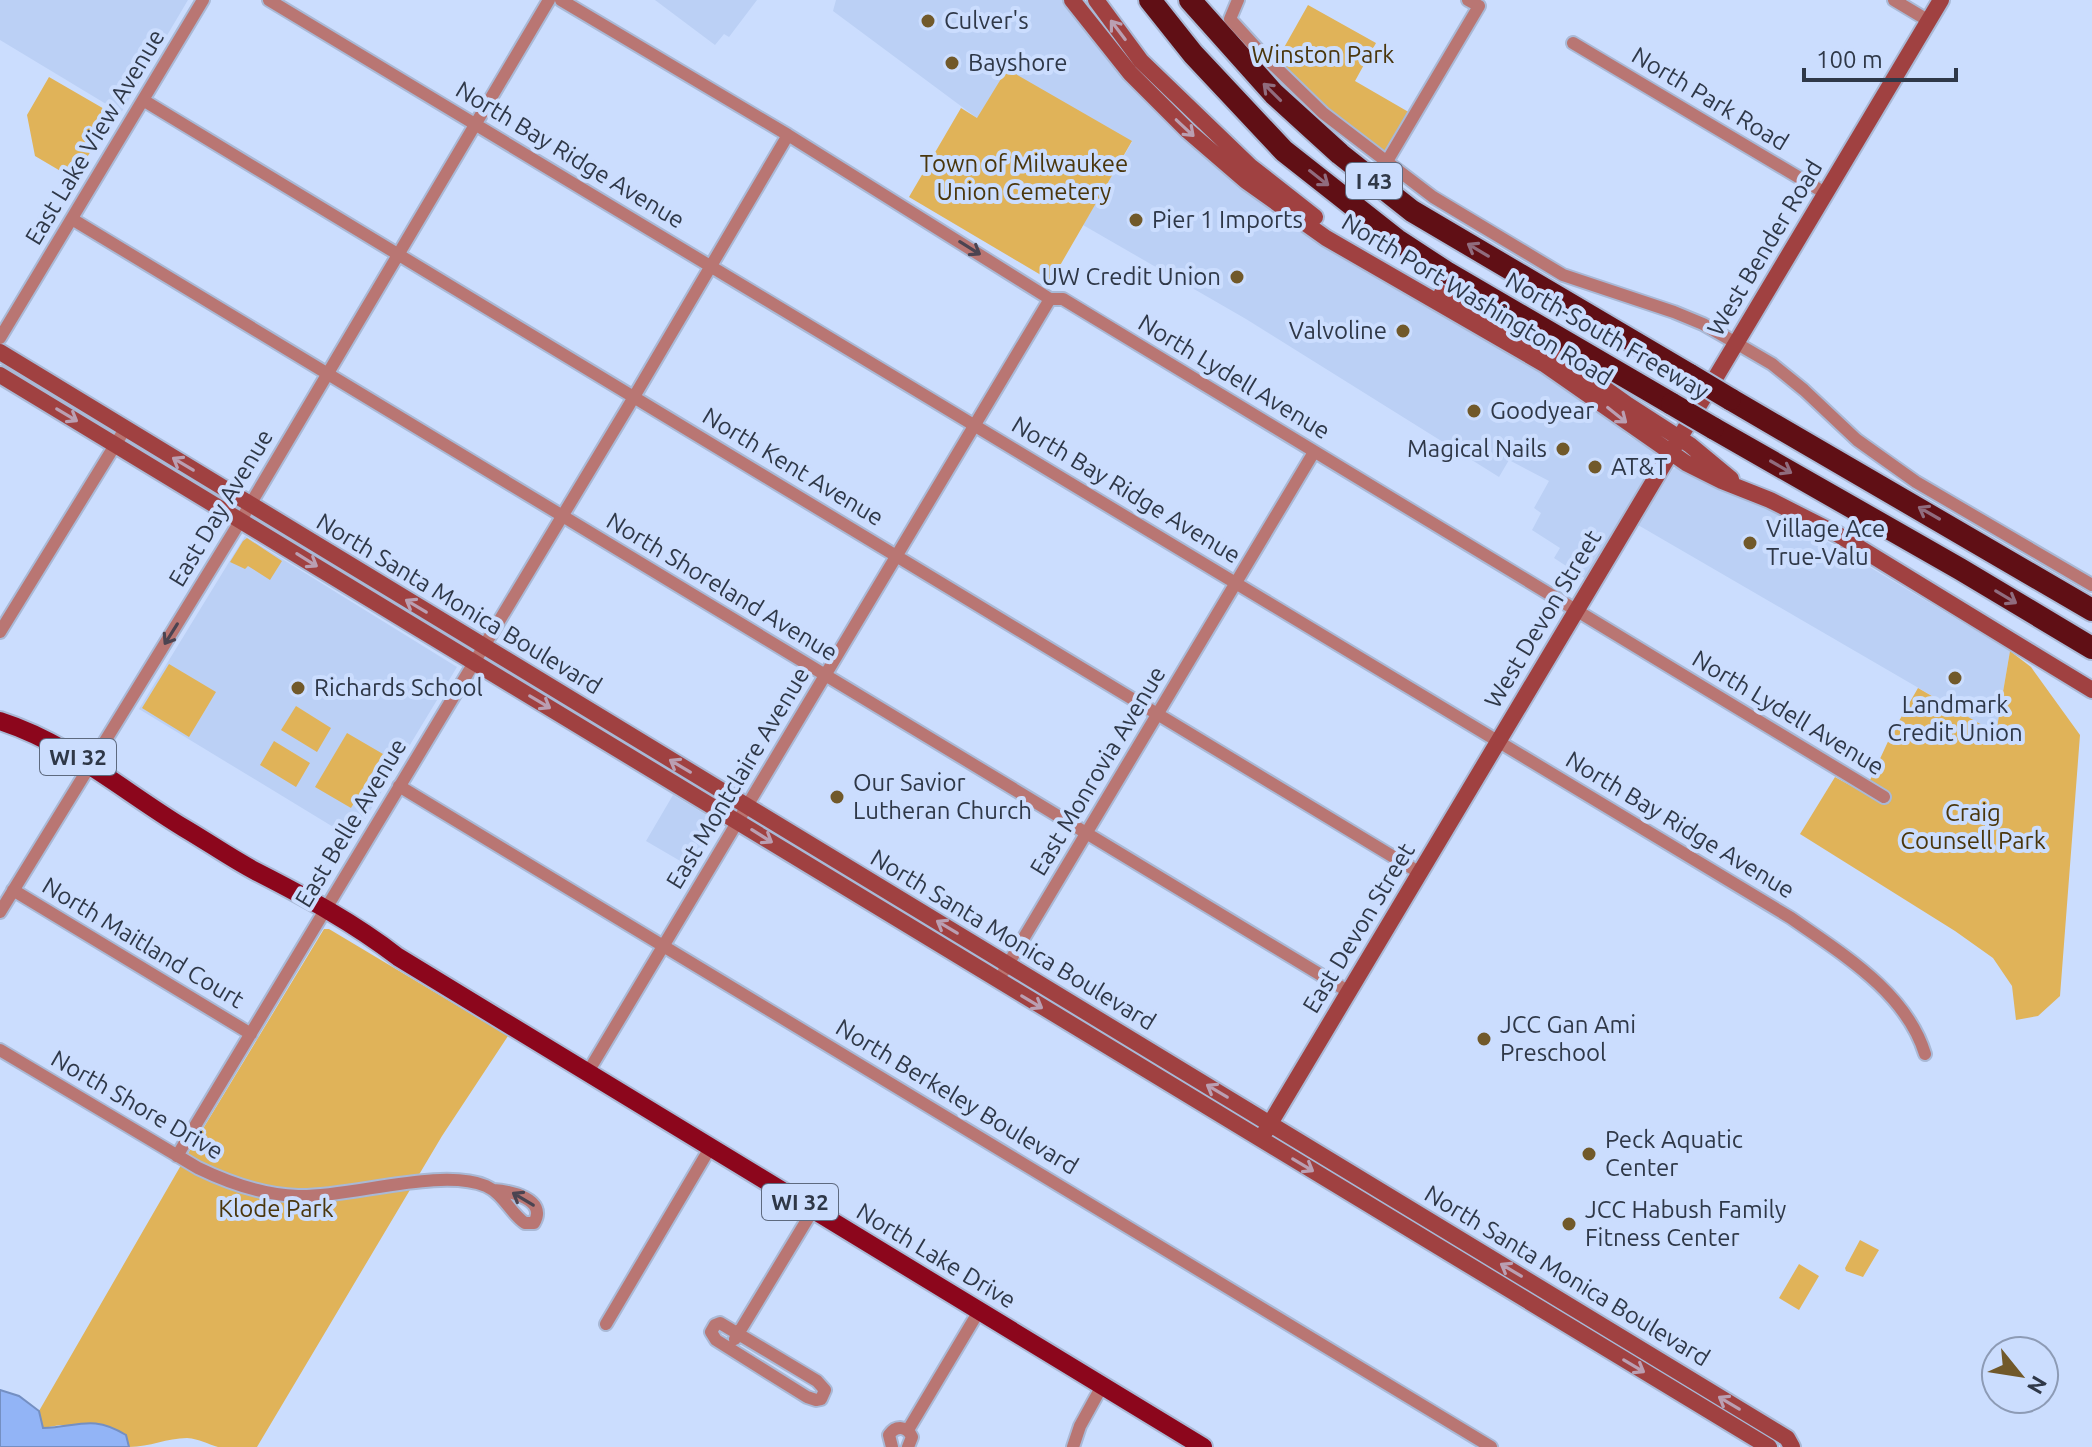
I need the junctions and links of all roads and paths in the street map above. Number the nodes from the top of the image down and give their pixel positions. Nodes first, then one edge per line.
1 (203, 0) edge
2 (269, 0) edge
3 (549, 0) edge
4 (561, 0) edge
5 (1072, 0) edge
6 (1096, 0) edge
7 (1150, 0) edge
8 (1190, 0) edge
9 (1238, 0) edge
10 (1894, 0) edge
11 (1941, 0) edge
12 (1474, 3) edge
13 (1929, 21) junction
14 (1573, 43) dead end
15 (143, 100) junction
16 (476, 124) junction
17 (788, 135) junction
18 (1386, 163) junction
19 (1825, 193) junction
20 (72, 219) junction
21 (398, 255) junction
22 (712, 266) junction
23 (1050, 299) junction
24 (0, 338) edge
25 (1736, 343) junction
26 (0, 352) edge
27 (328, 373) junction
28 (0, 375) edge
29 (634, 396) junction
30 (975, 424) junction
31 (125, 429) junction
32 (115, 444) junction
33 (1674, 444) junction
34 (1314, 452) junction
35 (245, 512) junction
36 (562, 517) junction
37 (1630, 520) joint
38 (897, 556) junction
39 (1236, 582) junction
40 (2092, 585) edge
41 (2092, 610) edge
42 (1576, 611) junction
43 (0, 632) edge
44 (483, 646) junction
45 (2092, 648) edge
46 (473, 662) junction
47 (826, 675) junction
48 (2092, 690) edge
49 (1157, 715) junction
50 (0, 721) edge
51 (0, 730) edge
52 (1498, 741) junction
53 (87, 769) junction
54 (399, 786) junction
55 (1884, 797) dead end
56 (742, 814) junction
57 (1086, 833) junction
58 (1420, 873) junction
59 (13, 890) junction
60 (0, 912) edge
61 (323, 912) junction
62 (663, 946) junction
63 (1008, 964) junction
64 (998, 982) junction
65 (1349, 992) junction
66 (251, 1034) junction
67 (0, 1050) edge
68 (1925, 1054) dead end
69 (588, 1072) junction
70 (1270, 1123) junction
71 (1260, 1139) junction
72 (710, 1148) junction
73 (177, 1156) junction
74 (493, 1190) dead end
75 (813, 1210) junction
76 (979, 1311) junction
77 (606, 1324) dead end
78 (738, 1333) junction
79 (730, 1348) junction
80 (1102, 1386) junction
81 (908, 1430) junction
82 (892, 1447) edge
83 (908, 1447) edge
84 (1073, 1447) edge
85 (1203, 1447) edge
86 (1491, 1447) edge
87 (1769, 1447) edge
88 (1792, 1447) edge

1 - 15 street, East Lake View Avenue
2 - 16 street, North Bay Ridge Avenue
3 - 16 street, East Day Avenue
4 - 17 street, North Lydell Avenue
5 -> 33 street, North Port Washington Road
33 -> 6 street, North Port Washington Road
7 -> 45 highway, North-South Freeway / I 43, bridge
41 -> 8 highway, North-South Freeway / I 43, bridge
9 - 18 street
10 - 13 street
11 - 13 street, West Bender Road
12 - 18 street
13 - 19 street, West Bender Road
14 - 19 street, North Park Road
15 - 20 street, East Lake View Avenue
15 - 21 street, North Kent Avenue
16 - 21 street, East Day Avenue
16 - 22 street, North Bay Ridge Avenue
17 - 22 street, East Belle Avenue
17 -> 23 street, North Lydell Avenue
18 - 25 street
19 - 25 street, West Bender Road
20 - 24 street, East Lake View Avenue
20 - 27 street, North Shoreland Avenue
21 - 27 street, East Day Avenue
21 - 29 street, North Kent Avenue
22 - 29 street, East Belle Avenue
22 - 30 street, North Bay Ridge Avenue
23 - 30 street, East Montclaire Avenue
23 - 34 street, North Lydell Avenue
25 - 33 street, West Bender Road
25 - 40 street
26 - 31 street, North Santa Monica Boulevard
27 - 35 street, East Day Avenue
27 - 36 street, North Shoreland Avenue
28 -> 32 street, North Santa Monica Boulevard
29 - 36 street, East Belle Avenue
29 - 38 street, North Kent Avenue
30 - 38 street, East Montclaire Avenue
30 - 39 street, North Bay Ridge Avenue
31 - 32 street
35 -> 31 street, North Santa Monica Boulevard
32 - 35 street, North Santa Monica Boulevard
32 - 43 street
33 - 37 street, West Bender Road
33 - 48 street, North Port Washington Road
34 - 39 street, East Monrovia Avenue
34 - 42 street, North Lydell Avenue
44 -> 35 street, North Santa Monica Boulevard
35 -> 46 street, North Santa Monica Boulevard
35 -> 53 street, East Day Avenue
36 - 44 street, East Belle Avenue
36 - 47 street, North Shoreland Avenue
37 - 42 street, West Devon Street
38 - 47 street, East Montclaire Avenue
38 - 49 street, North Kent Avenue
39 - 49 street, East Monrovia Avenue
39 - 52 street, North Bay Ridge Avenue
42 - 52 street, West Devon Street
42 - 55 street, North Lydell Avenue
44 - 46 street, East Belle Avenue
56 -> 44 street, North Santa Monica Boulevard
46 - 54 street, East Belle Avenue
46 -> 56 street, North Santa Monica Boulevard
47 - 56 street, East Montclaire Avenue
47 - 57 street, North Shoreland Avenue
49 - 57 street, East Monrovia Avenue
49 - 58 street, North Kent Avenue
50 - 53 main road, North Lake Drive / WI 32
51 - 53 main road, North Lake Drive / WI 32
52 - 58 street, East Devon Street
52 - 68 street, North Bay Ridge Avenue
53 - 59 street, East Day Avenue
53 - 61 main road, North Lake Drive / WI 32
54 - 61 street, East Belle Avenue
54 - 62 street, North Berkeley Boulevard
56 - 62 street, East Montclaire Avenue
63 -> 56 street, North Santa Monica Boulevard
56 -> 64 street, North Santa Monica Boulevard
57 - 63 street, East Monrovia Avenue
57 - 65 street, North Shoreland Avenue
58 - 65 street, East Devon Street
59 - 60 street, East Day Avenue
59 - 66 street, North Maitland Court
61 - 66 street, East Belle Avenue
61 - 69 main road, North Lake Drive / WI 32
62 - 69 street, East Montclaire Avenue
62 - 86 street, North Berkeley Boulevard
63 - 64 street, East Monrovia Avenue
70 -> 63 street, North Santa Monica Boulevard
64 -> 71 street, North Santa Monica Boulevard
65 - 70 street, East Devon Street
66 - 73 street, East Belle Avenue
67 - 73 street, North Shore Drive
69 - 72 main road, North Lake Drive / WI 32
70 - 71 street, East Devon Street
88 -> 70 street, North Santa Monica Boulevard
71 -> 87 street, North Santa Monica Boulevard
72 - 75 main road, North Lake Drive / WI 32
72 - 77 street
73 - 74 street, North Shore Drive
75 - 76 main road, North Lake Drive / WI 32
75 - 78 street
76 - 80 main road, North Lake Drive / WI 32
76 - 81 street
78 - 79 street
78 - 79 street
78 - 79 street
80 - 84 street
80 - 85 main road, North Lake Drive / WI 32
81 - 82 street
81 - 83 street

